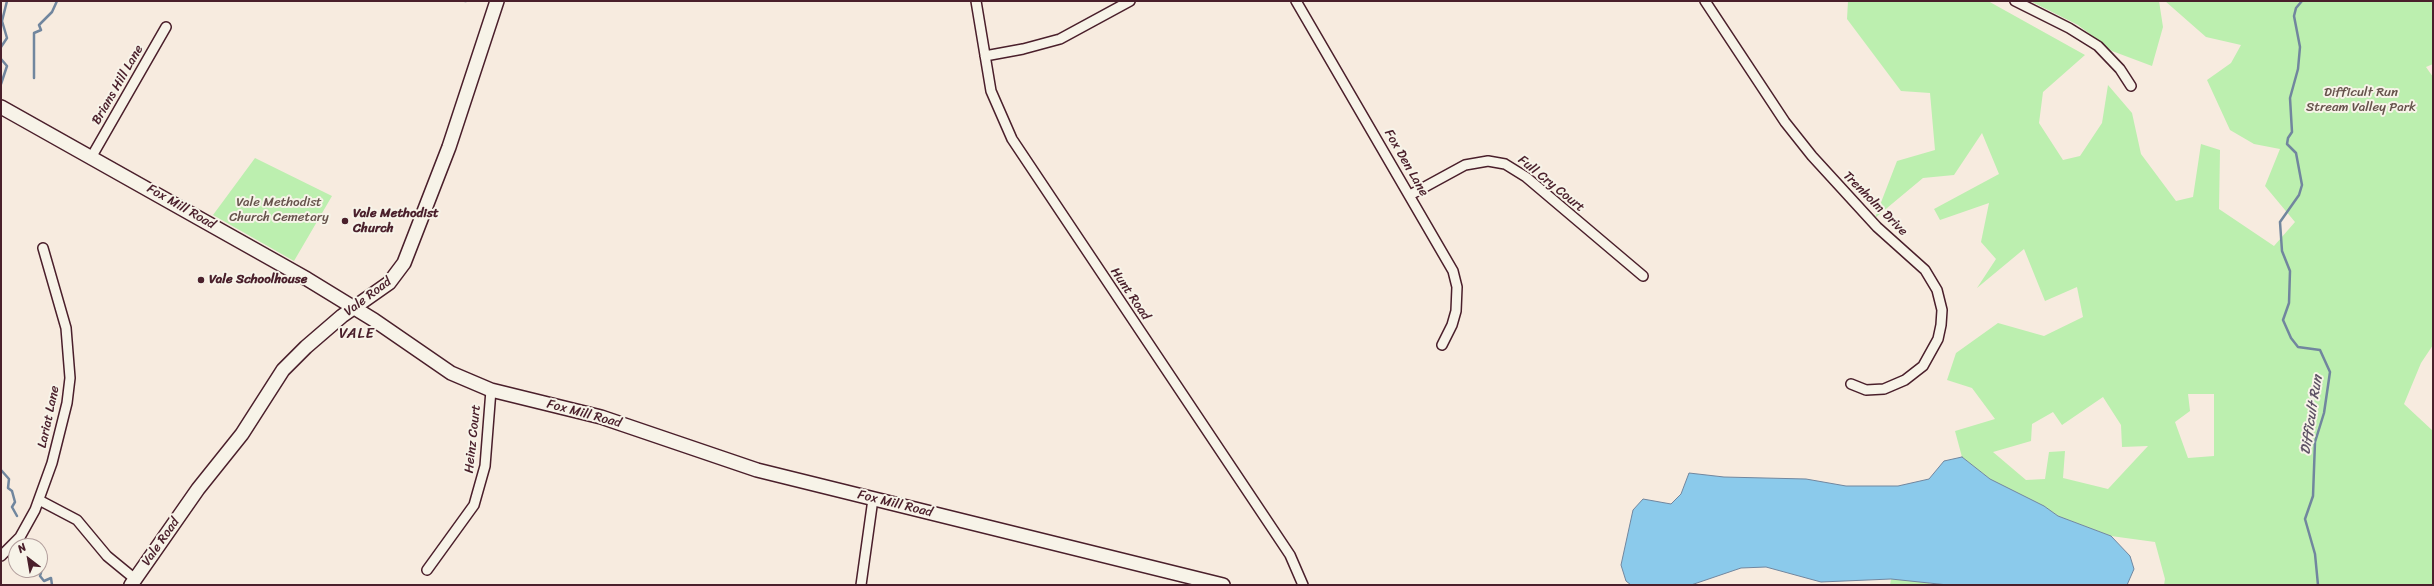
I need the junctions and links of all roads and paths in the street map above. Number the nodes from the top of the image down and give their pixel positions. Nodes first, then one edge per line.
1 (498, 1) edge
2 (976, 1) edge
3 (1130, 1) edge
4 (1296, 1) edge
5 (1705, 1) edge
6 (2015, 1) edge
7 (166, 27) dead end
8 (985, 56) junction
9 (2131, 86) dead end
10 (1, 107) edge
11 (92, 156) junction
12 (1410, 195) junction
13 (43, 248) dead end
14 (1643, 276) dead end
15 (353, 307) junction
16 (1442, 345) dead end
17 (1851, 384) dead end
18 (491, 390) junction
19 (873, 499) junction
20 (39, 500) junction
21 (1, 556) edge
22 (427, 570) dead end
23 (133, 582) edge
24 (861, 585) edge
25 (1223, 585) edge
26 (1303, 585) edge

1 - 15 main road, Vale Road
2 - 8 street, Hunt Road
3 - 8 street
4 - 12 street, Fox Den Lane
5 - 17 street, Trenholm Drive
6 - 9 street
7 - 11 street, Brians Hill Lane
8 - 26 street, Hunt Road
10 - 11 main road, Fox Mill Road
11 - 15 main road, Fox Mill Road
12 - 14 street, Full Cry Court
12 - 16 street, Fox Den Lane
13 - 20 street, Lariat Lane
15 - 18 main road, Fox Mill Road
15 - 23 main road, Vale Road
18 - 19 main road, Fox Mill Road
18 - 22 street, Heinz Court
19 - 24 street
19 - 25 main road, Fox Mill Road
20 - 21 street, Lariat Lane
20 - 23 street

